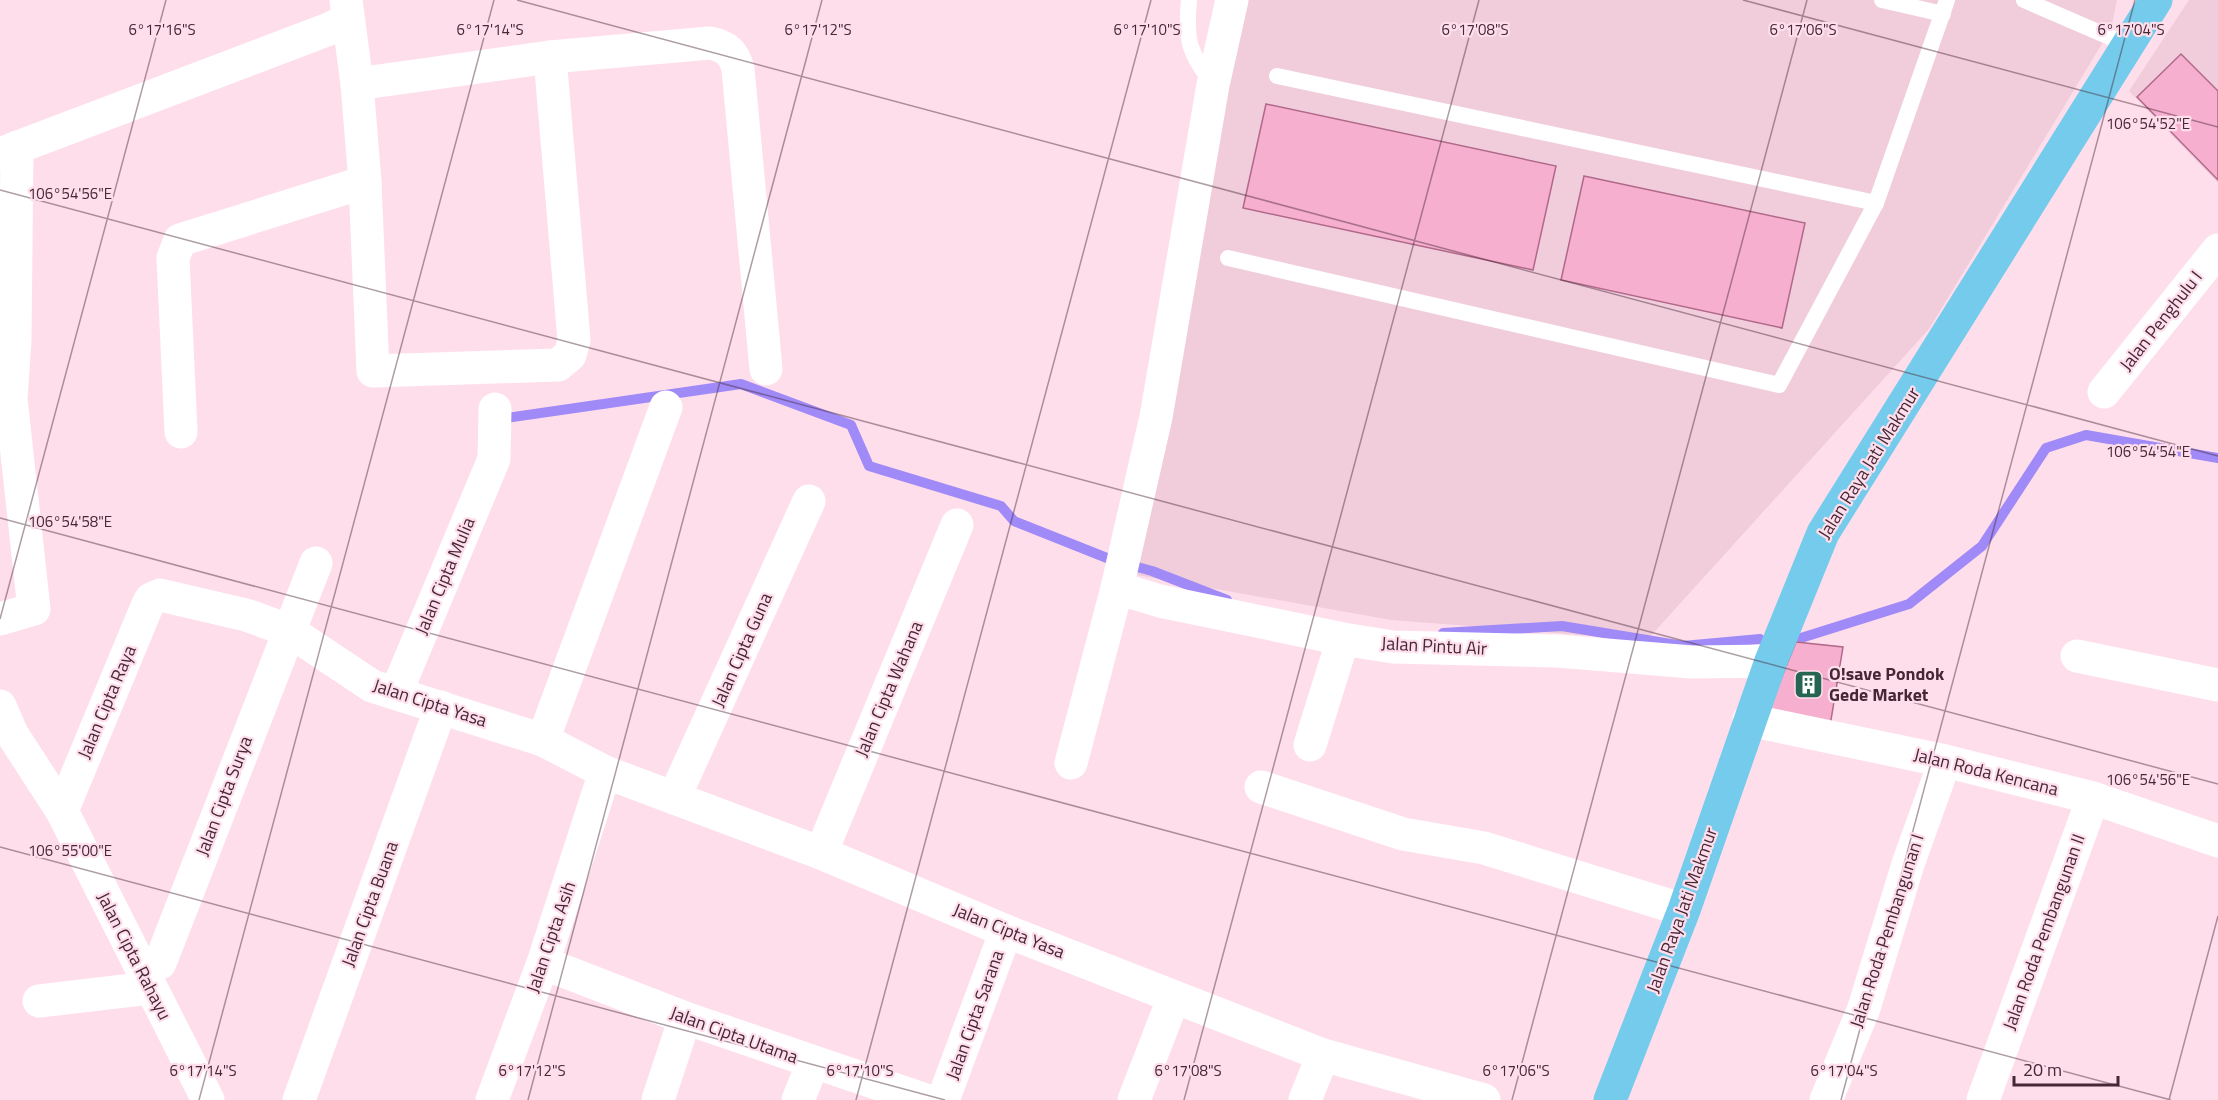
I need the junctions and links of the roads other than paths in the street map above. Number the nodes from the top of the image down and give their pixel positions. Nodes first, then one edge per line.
1 (1189, 0) edge
2 (1232, 0) edge
3 (1882, 0) edge
4 (2024, 0) edge
5 (2157, 0) edge
6 (1945, 7) edge
7 (347, 10) edge
8 (2128, 45) junction
9 (550, 57) junction
10 (1277, 76) dead end
11 (357, 84) junction
12 (1214, 86) junction
13 (8, 151) edge
14 (365, 182) junction
15 (1876, 203) junction
16 (2218, 250) edge
17 (1228, 258) dead end
18 (766, 369) dead end
19 (2104, 392) dead end
20 (666, 408) dead end
21 (495, 409) dead end
22 (180, 432) dead end
23 (809, 501) dead end
24 (957, 525) dead end
25 (316, 563) dead end
26 (1120, 572) junction
27 (156, 596) joint
28 (0, 619) edge
29 (288, 630) junction
30 (1343, 639) junction
31 (2077, 656) dead end
32 (1771, 661) junction
33 (2218, 685) edge
34 (396, 693) junction
35 (0, 706) edge
36 (441, 707) junction
37 (1749, 720) junction
38 (543, 740) junction
39 (1310, 745) dead end
40 (1945, 761) junction
41 (1071, 763) dead end
42 (605, 772) junction
43 (1261, 787) dead end
44 (674, 798) junction
45 (2093, 798) junction
46 (62, 811) junction
47 (2218, 841) edge
48 (820, 853) junction
49 (1684, 910) junction
50 (1006, 931) junction
51 (543, 963) junction
52 (155, 976) junction
53 (1174, 997) junction
54 (39, 1001) dead end
55 (685, 1018) junction
56 (1323, 1055) junction
57 (813, 1063) junction
58 (208, 1100) edge
59 (299, 1100) edge
60 (492, 1100) edge
61 (658, 1100) edge
62 (798, 1100) edge
63 (926, 1100) edge
64 (943, 1100) edge
65 (1134, 1100) edge
66 (1305, 1100) edge
67 (1484, 1100) edge
68 (1610, 1100) edge
69 (1826, 1100) edge
70 (1983, 1100) edge

1 - 12 lane
2 - 12 street
3 - 6 lane
4 - 8 lane
5 - 8 main road, Jalan Raya Jati Makmur
6 - 15 lane
7 - 11 street
7 - 13 street
8 - 32 main road, Jalan Raya Jati Makmur
9 - 11 street
9 - 14 street
9 - 18 street
10 - 15 lane
11 - 14 street
12 - 26 street
13 - 28 street
14 - 22 street
15 - 17 lane
16 - 19 street, Jalan Penghulu I
20 - 38 street
21 - 34 street, Jalan Cipta Mulia
23 - 44 street, Jalan Cipta Guna
24 - 48 street, Jalan Cipta Wahana
25 - 29 street, Jalan Cipta Surya
26 - 30 street, Jalan Pintu Air
26 - 41 street
27 - 29 street, Jalan Cipta Yasa
27 - 46 street, Jalan Cipta Raya
29 - 34 street, Jalan Cipta Yasa
29 - 52 street, Jalan Cipta Surya
30 - 32 street, Jalan Pintu Air
30 - 39 street
31 - 33 street
32 - 37 main road, Jalan Raya Jati Makmur
34 - 36 street, Jalan Cipta Yasa
35 - 46 street, Jalan Cipta Rahayu
36 - 38 street, Jalan Cipta Yasa
36 - 59 street, Jalan Cipta Buana
37 - 40 street, Jalan Roda Kencana
37 - 49 main road, Jalan Raya Jati Makmur
38 - 42 street, Jalan Cipta Yasa
40 - 45 street, Jalan Roda Kencana
40 - 69 street, Jalan Roda Pembangunan I
42 - 44 street, Jalan Cipta Yasa
42 - 51 street, Jalan Cipta Asih
43 - 49 street
44 - 48 street, Jalan Cipta Yasa
45 - 47 street, Jalan Roda Kencana
45 - 70 street, Jalan Roda Pembangunan II
46 - 52 street, Jalan Cipta Rahayu
48 - 50 street, Jalan Cipta Yasa
49 - 68 main road, Jalan Raya Jati Makmur
50 - 53 street, Jalan Cipta Yasa
50 - 64 street, Jalan Cipta Sarana
51 - 55 street, Jalan Cipta Utama
51 - 60 street, Jalan Cipta Asih
52 - 54 street
52 - 58 street, Jalan Cipta Rahayu
53 - 56 street, Jalan Cipta Yasa
53 - 65 street
55 - 57 street, Jalan Cipta Utama
55 - 61 street
56 - 66 street
56 - 67 street, Jalan Cipta Yasa
57 - 62 street
57 - 63 street, Jalan Cipta Utama

